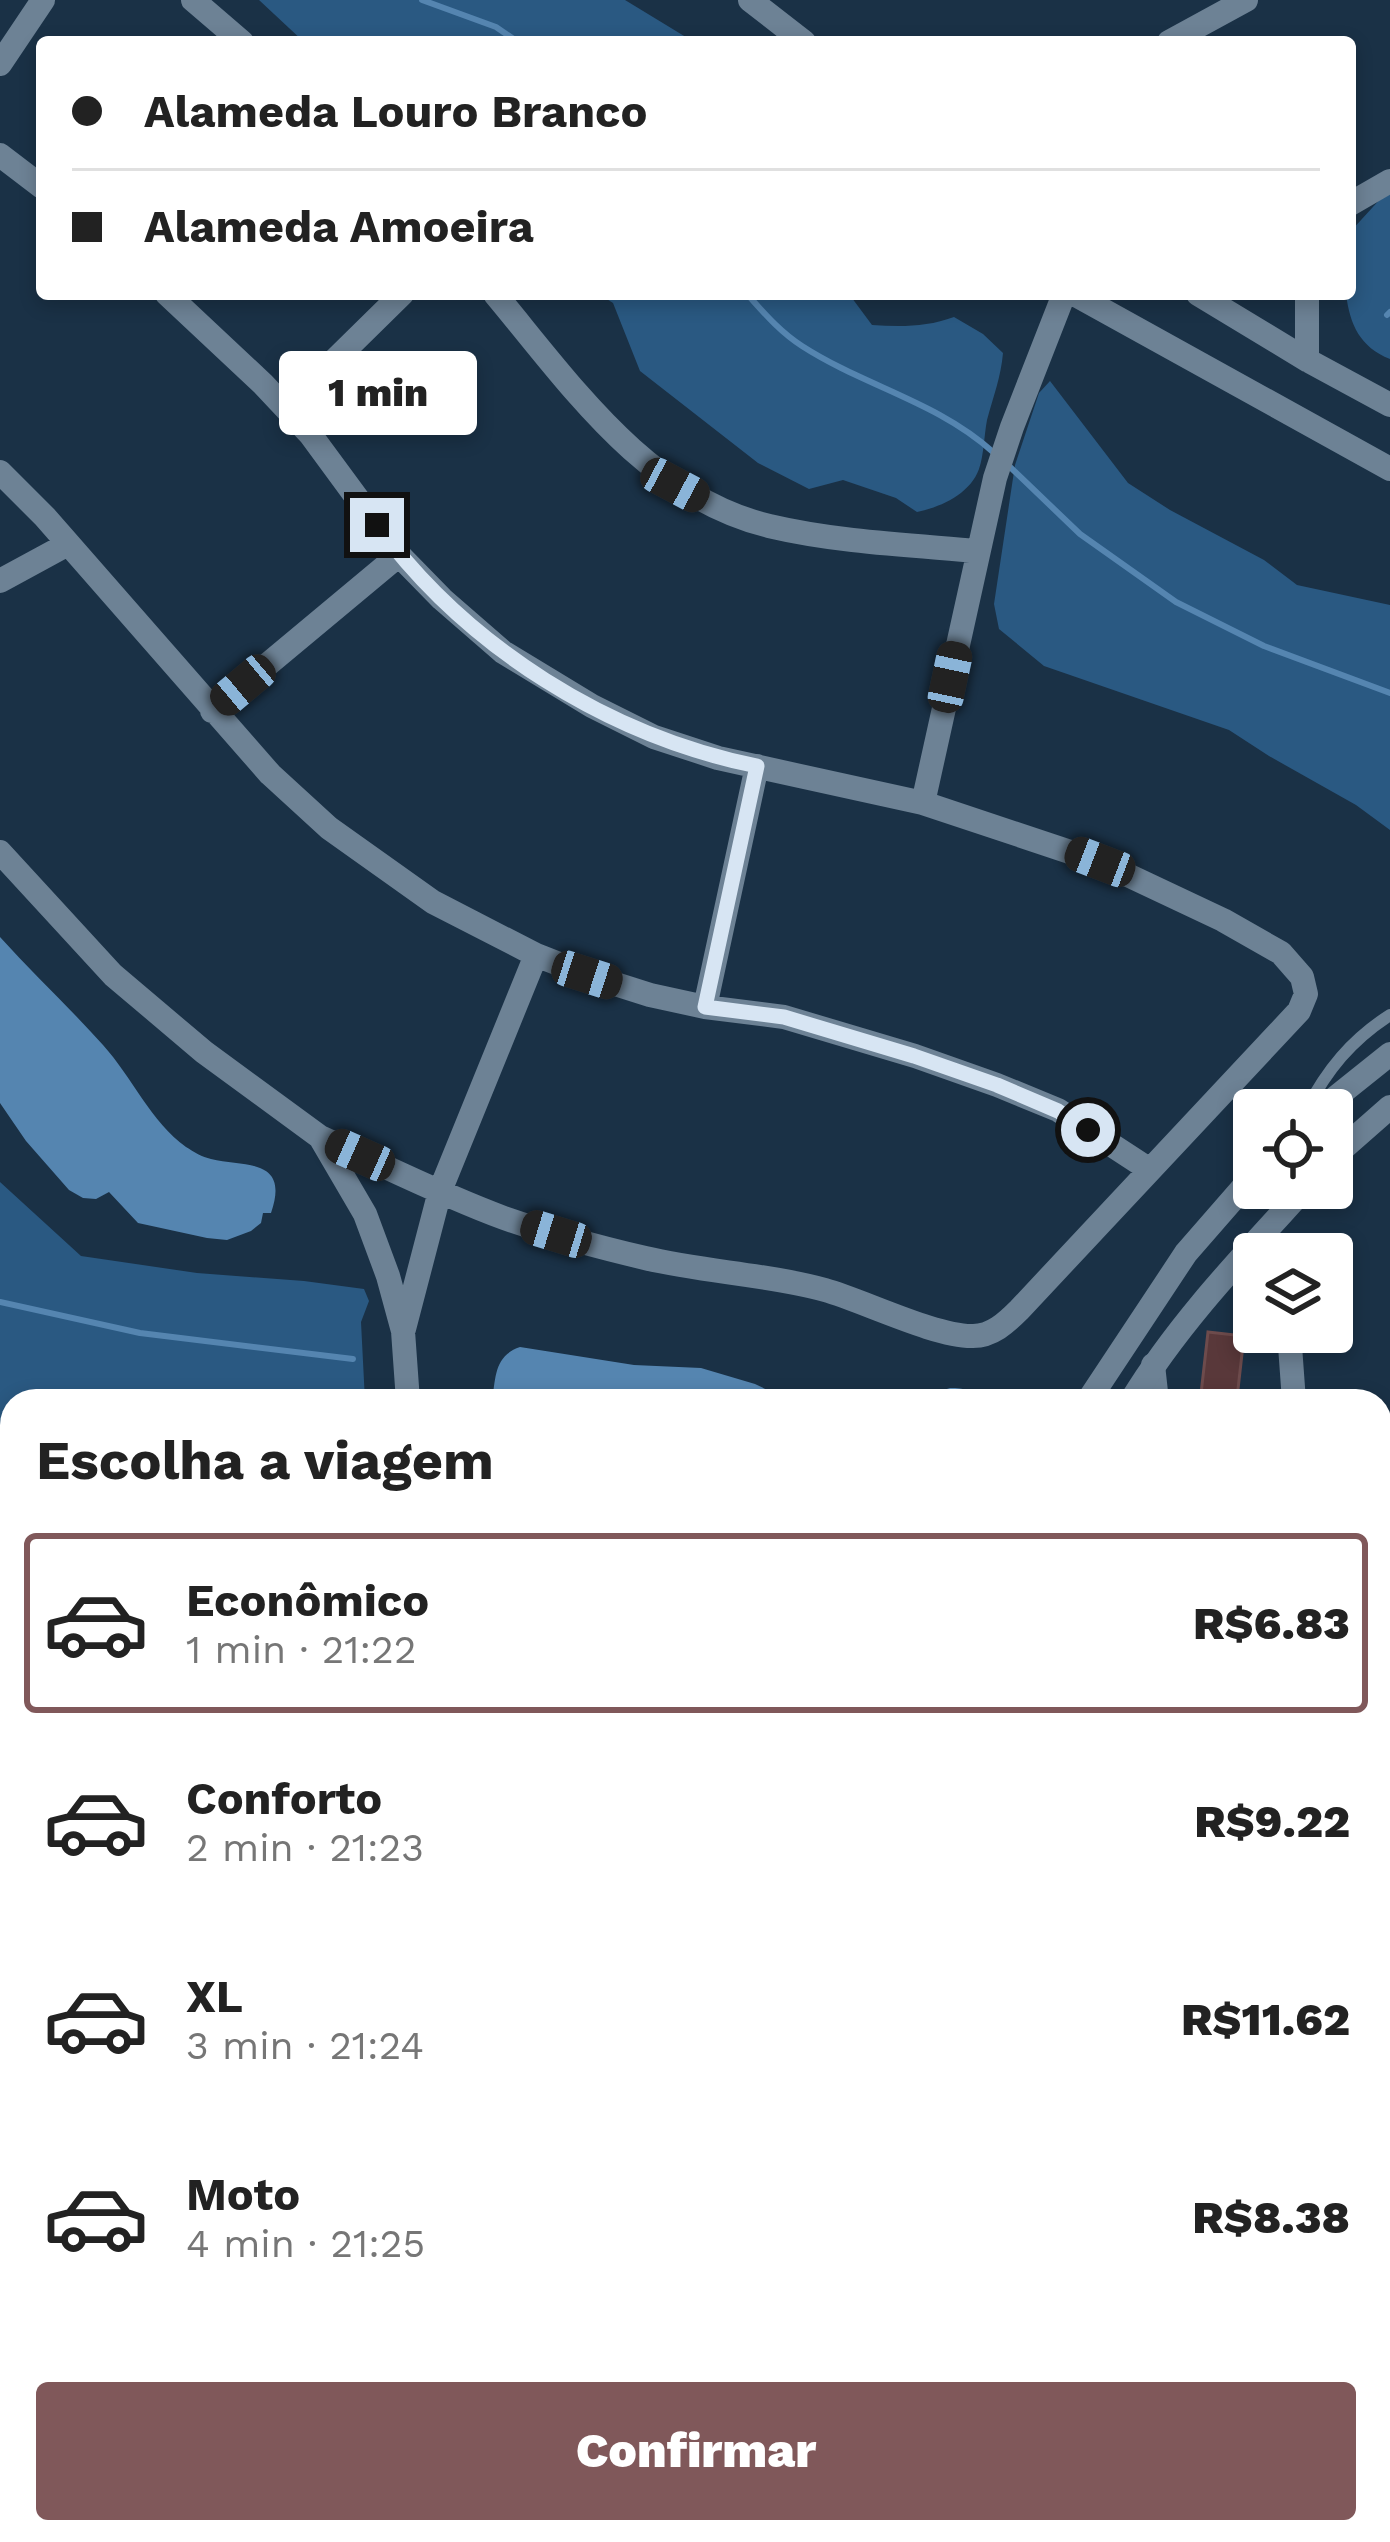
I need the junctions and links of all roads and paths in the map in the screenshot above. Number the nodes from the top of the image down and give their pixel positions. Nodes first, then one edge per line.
1 (43, 0) edge
2 (193, 0) edge
3 (749, 0) edge
4 (1246, 0) edge
5 (235, 36) edge
6 (796, 36) edge
7 (1180, 36) edge
8 (0, 64) edge
9 (0, 154) edge
10 (1390, 181) edge
11 (36, 182) edge
12 (1356, 201) edge
13 (173, 300) edge
14 (396, 300) edge
15 (500, 300) edge
16 (1062, 300) edge
17 (1085, 300) edge
18 (1211, 300) edge
19 (1306, 300) edge
20 (1306, 360) junction
21 (1390, 405) edge
22 (286, 408) junction
23 (1390, 469) edge
24 (0, 472) edge
25 (68, 544) junction
26 (978, 551) junction
27 (399, 555) junction
28 (0, 581) edge
29 (212, 711) junction
30 (757, 766) junction
31 (923, 803) junction
32 (0, 852) edge
33 (536, 955) junction
34 (705, 1007) junction
35 (1390, 1015) edge
36 (1390, 1054) edge
37 (1317, 1089) edge
38 (1346, 1089) edge
39 (1390, 1107) edge
40 (320, 1137) junction
41 (1353, 1140) edge
42 (1150, 1170) junction
43 (440, 1191) junction
44 (1233, 1199) edge
45 (1286, 1209) edge
46 (1186, 1253) junction
47 (1220, 1280) junction
48 (403, 1331) junction
49 (1291, 1353) edge
50 (1153, 1366) junction
51 (407, 1389) edge
52 (1096, 1389) edge
53 (1139, 1389) edge
54 (1156, 1389) edge
55 (1293, 1389) edge

1 - 8 street
2 - 5 street
3 - 6 street
4 - 7 street
9 - 11 street
10 - 12 street
13 - 22 street
14 - 22 street
15 - 26 street
16 - 26 street
17 - 23 street
18 - 20 street
19 - 20 street
20 - 21 street
22 - 27 street
24 - 25 street
25 - 28 street
25 - 29 street
26 - 31 street
27 - 29 street
27 - 30 street
29 - 33 street
30 - 31 street
30 - 34 street
31 - 42 street
32 - 40 street
33 - 34 street
33 - 43 street
34 - 42 street
35 - 37 lane
36 - 38 street
39 - 41 street
40 - 43 street
40 - 48 street
42 - 43 street
43 - 48 street
44 - 46 street
45 - 47 street
46 - 47 street
46 - 52 street
47 - 50 street
48 - 51 street
49 - 55 street
50 - 53 street
50 - 54 street

